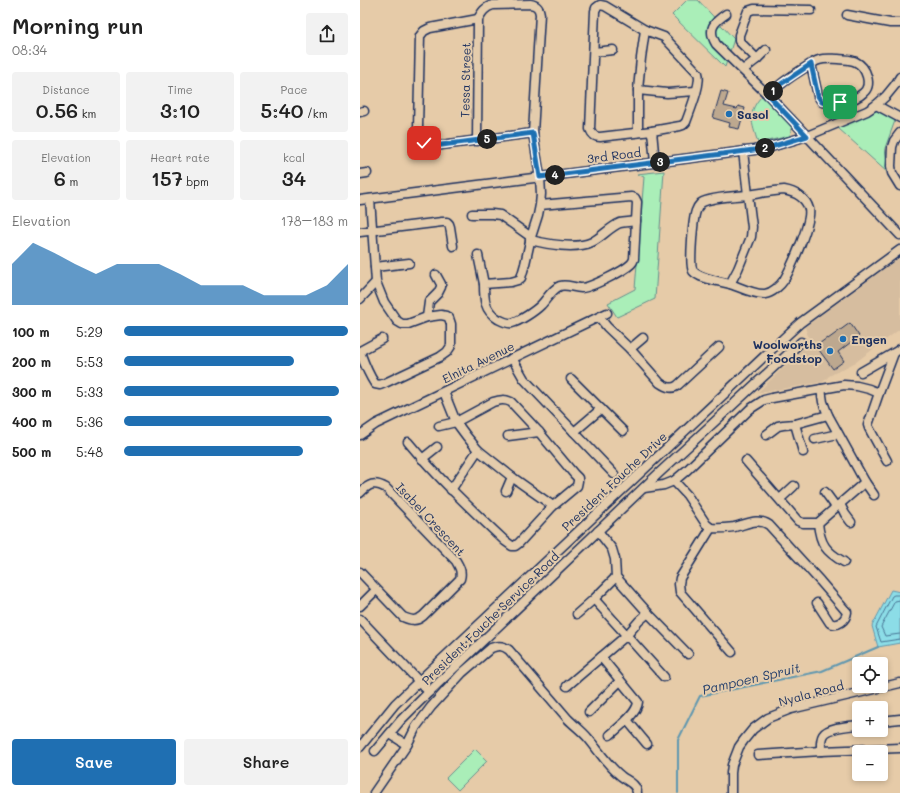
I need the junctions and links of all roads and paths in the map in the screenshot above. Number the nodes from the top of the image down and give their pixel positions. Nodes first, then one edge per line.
1 (811, 10) dead end
2 (726, 14) dead end
3 (847, 15) dead end
4 (478, 19) junction
5 (900, 23) edge
6 (645, 30) junction
7 (613, 50) dead end
8 (766, 50) dead end
9 (594, 52) junction
10 (757, 58) junction
11 (811, 64) junction
12 (743, 70) junction
13 (900, 77) edge
14 (638, 90) junction
15 (696, 91) junction
16 (768, 95) junction
17 (876, 105) junction
18 (900, 118) edge
19 (652, 131) junction
20 (638, 132) junction
21 (533, 133) junction
22 (900, 133) edge
23 (807, 136) junction
24 (476, 141) junction
25 (743, 151) junction
26 (655, 162) junction
27 (540, 177) junction
28 (900, 186) edge
29 (748, 195) junction
30 (370, 199) junction
31 (360, 200) edge
32 (540, 205) junction
33 (472, 214) dead end
34 (636, 221) junction
35 (372, 230) junction
36 (360, 232) edge
37 (900, 235) edge
38 (530, 239) junction
39 (453, 246) dead end
40 (900, 250) edge
41 (478, 255) dead end
42 (409, 263) dead end
43 (374, 267) junction
44 (436, 274) dead end
45 (376, 282) junction
46 (484, 284) junction
47 (730, 284) junction
48 (360, 299) edge
49 (607, 313) dead end
50 (427, 317) junction
51 (599, 317) junction
52 (643, 338) dead end
53 (382, 339) dead end
54 (801, 342) dead end
55 (719, 347) dead end
56 (630, 349) junction
57 (897, 351) edge
58 (360, 352) edge
59 (512, 358) junction
60 (861, 372) dead end
61 (571, 379) dead end
62 (821, 389) junction
63 (444, 392) junction
64 (879, 393) junction
65 (601, 409) junction
66 (828, 415) junction
67 (456, 422) junction
68 (795, 424) junction
69 (439, 426) dead end
70 (624, 431) dead end
71 (539, 432) junction
72 (574, 432) junction
73 (838, 434) junction
74 (360, 435) edge
75 (766, 435) dead end
76 (508, 436) dead end
77 (815, 439) dead end
78 (408, 442) dead end
79 (437, 447) dead end
80 (478, 450) junction
81 (803, 452) dead end
82 (422, 459) junction
83 (746, 461) dead end
84 (887, 462) dead end
85 (614, 474) dead end
86 (512, 477) junction
87 (674, 481) junction
88 (865, 482) junction
89 (794, 486) dead end
90 (644, 488) junction
91 (451, 490) junction
92 (506, 491) dead end
93 (825, 492) dead end
94 (360, 493) edge
95 (874, 495) dead end
96 (780, 499) junction
97 (553, 506) junction
98 (838, 506) junction
99 (851, 522) dead end
100 (818, 523) junction
101 (711, 528) junction
102 (598, 531) junction
103 (844, 562) dead end
104 (360, 572) edge
105 (616, 578) junction
106 (376, 590) junction
107 (594, 599) junction
108 (816, 603) dead end
109 (360, 606) edge
110 (648, 613) junction
111 (577, 614) dead end
112 (360, 619) edge
113 (627, 635) junction
114 (732, 652) dead end
115 (688, 654) dead end
116 (601, 657) junction
117 (664, 677) dead end
118 (620, 680) junction
119 (419, 681) junction
120 (900, 683) edge
121 (567, 686) dead end
122 (429, 692) junction
123 (589, 712) dead end
124 (900, 718) edge
125 (627, 720) junction
126 (888, 720) edge
127 (852, 726) edge
128 (390, 734) junction
129 (610, 735) dead end
130 (647, 744) dead end
131 (407, 745) junction
132 (360, 747) edge
133 (900, 748) edge
134 (375, 751) dead end
135 (821, 751) junction
136 (758, 755) dead end
137 (374, 793) edge
138 (638, 793) edge
139 (731, 793) edge

1 - 10 street
2 - 12 street
3 - 5 street
4 - 21 street
4 - 24 street, Tessa Street
4 - 24 street
6 - 9 street
6 - 14 street
6 - 15 street
7 - 9 street
8 - 10 street
9 - 20 street
10 - 12 street
11 - 11 street
11 - 16 street
12 - 16 street
13 - 17 street, 3rd Road
14 - 15 street
14 - 20 street
15 - 19 street
16 - 23 street
17 - 18 street
17 - 23 street, 3rd Road
19 - 20 street
19 - 26 street
21 - 24 street
21 - 27 street
22 - 28 street
23 - 25 street, 3rd Road
23 - 37 street
25 - 26 street, 3rd Road
25 - 29 street
26 - 27 street, 3rd Road
27 - 30 street, 3rd Road
27 - 32 street
29 - 47 street
29 - 47 street
29 - 47 street
30 - 31 street, 3rd Road
30 - 35 street
32 - 34 street
32 - 38 street
33 - 38 street
34 - 38 street
34 - 46 street
35 - 36 street
35 - 39 street
35 - 43 street
38 - 46 street
40 - 119 street, President Fouche Drive
41 - 46 street
42 - 43 street
43 - 45 street
44 - 50 street
45 - 48 street
45 - 50 street
49 - 51 street, Elnita Avenue
50 - 58 street
51 - 56 street
51 - 59 street, Elnita Avenue
52 - 56 street
53 - 58 street
54 - 90 street, President Fouche Service Road
55 - 56 street
57 - 60 street
57 - 64 street
59 - 63 street, Elnita Avenue
59 - 72 street
61 - 65 street
62 - 64 street
62 - 66 street
62 - 87 street
63 - 67 street
63 - 74 street, Elnita Avenue
64 - 84 street
65 - 70 street
65 - 72 street
66 - 68 street
66 - 73 street
67 - 69 street
67 - 71 street
67 - 80 street
68 - 75 street
68 - 81 street
71 - 76 street
71 - 97 street
72 - 85 street
73 - 77 street
73 - 88 street
78 - 82 street
79 - 82 street
80 - 86 street
80 - 91 street
82 - 91 street
83 - 96 street
86 - 92 street
86 - 97 street
87 - 90 street
87 - 101 street
88 - 95 street
88 - 98 street
89 - 96 street
90 - 102 street, President Fouche Service Road
91 - 97 street
93 - 98 street
94 - 106 street, Isabel Crescent
96 - 100 street
98 - 99 street
98 - 100 street
100 - 103 street
101 - 108 street
101 - 114 street
102 - 105 street
102 - 122 street, President Fouche Service Road
104 - 106 street, Isabel Crescent
105 - 107 street
105 - 110 street
106 - 109 street
107 - 111 street
107 - 113 street
110 - 113 street
110 - 115 street
112 - 119 street
113 - 116 street
113 - 117 street
116 - 118 street
116 - 121 street
118 - 123 street
118 - 125 street
119 - 122 street
119 - 132 street, President Fouche Drive
120 - 139 street, Nyala Road
122 - 128 street, President Fouche Service Road
124 - 126 street
125 - 129 street
125 - 130 street
127 - 135 street
128 - 131 street
128 - 134 street, President Fouche Service Road
131 - 137 street
131 - 138 street
133 - 135 street
135 - 136 street

